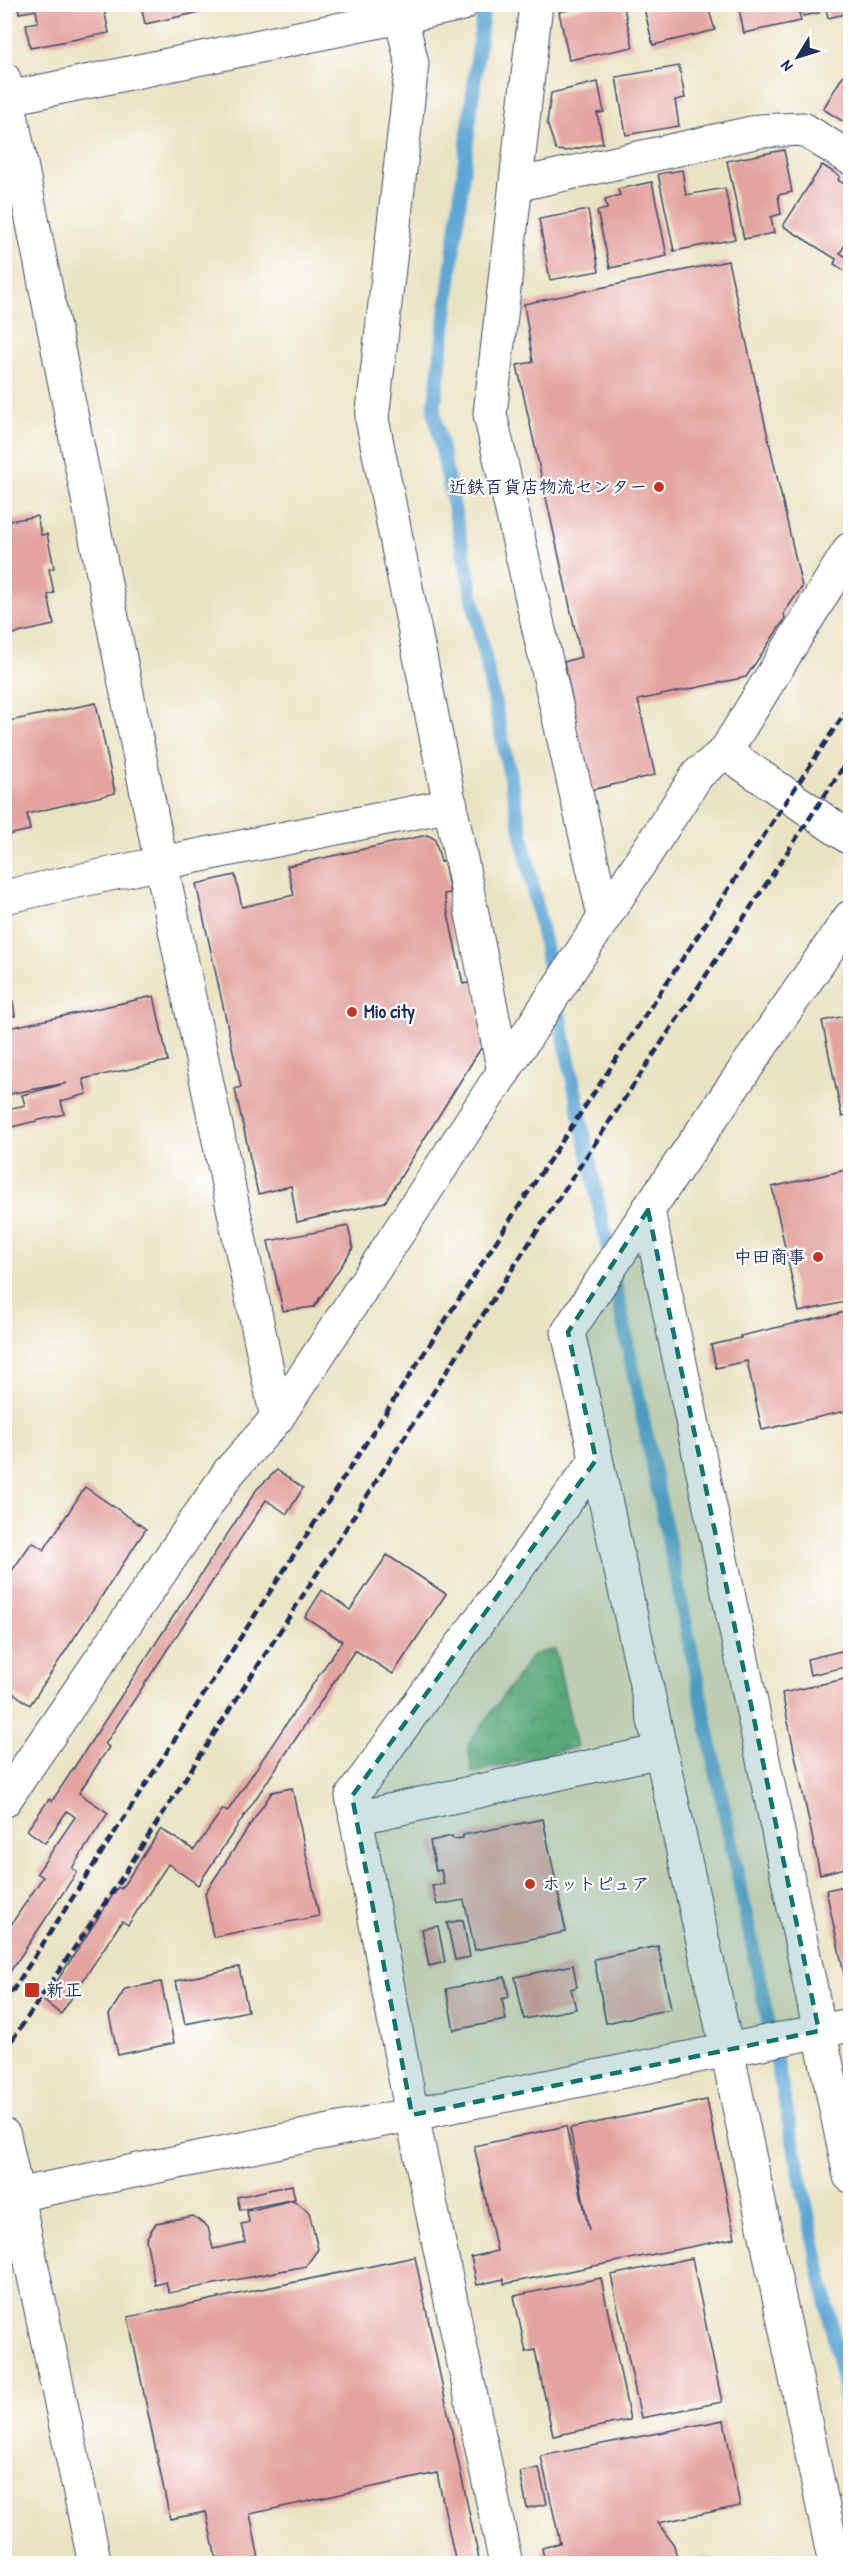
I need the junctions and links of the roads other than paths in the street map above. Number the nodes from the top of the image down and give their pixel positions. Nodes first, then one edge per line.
1 (462, 4) edge
2 (536, 4) edge
3 (395, 13) edge
4 (6, 92) edge
5 (850, 158) edge
6 (516, 185) junction
7 (850, 549) edge
8 (725, 752) junction
9 (451, 805) junction
10 (850, 838) edge
11 (161, 863) junction
12 (4, 897) edge
13 (850, 917) edge
14 (600, 921) junction
15 (504, 1072) junction
16 (645, 1215) junction
17 (277, 1418) junction
18 (596, 1460) junction
19 (661, 1752) junction
20 (4, 1801) edge
21 (356, 1818) junction
22 (824, 2030) edge
23 (734, 2049) junction
24 (412, 2115) junction
25 (4, 2135) edge
26 (850, 2176) edge
27 (10, 2204) edge
28 (95, 2564) edge
29 (506, 2564) edge
30 (835, 2564) edge

1 - 3 street
2 - 6 street
3 - 4 street
3 - 9 street
4 - 11 street
5 - 6 street
6 - 14 street
7 - 8 street
8 - 10 street
8 - 14 street
9 - 11 street
9 - 15 street
11 - 12 street
11 - 17 street
13 - 16 street
14 - 15 street
15 - 17 street
16 - 18 street
16 - 22 street
17 - 20 street
18 - 19 street
18 - 21 street
19 - 21 street
19 - 23 street
21 - 24 street
22 - 23 street
22 - 26 street
23 - 24 street
23 - 30 street
24 - 27 street
24 - 29 street
25 - 27 street
27 - 28 street

